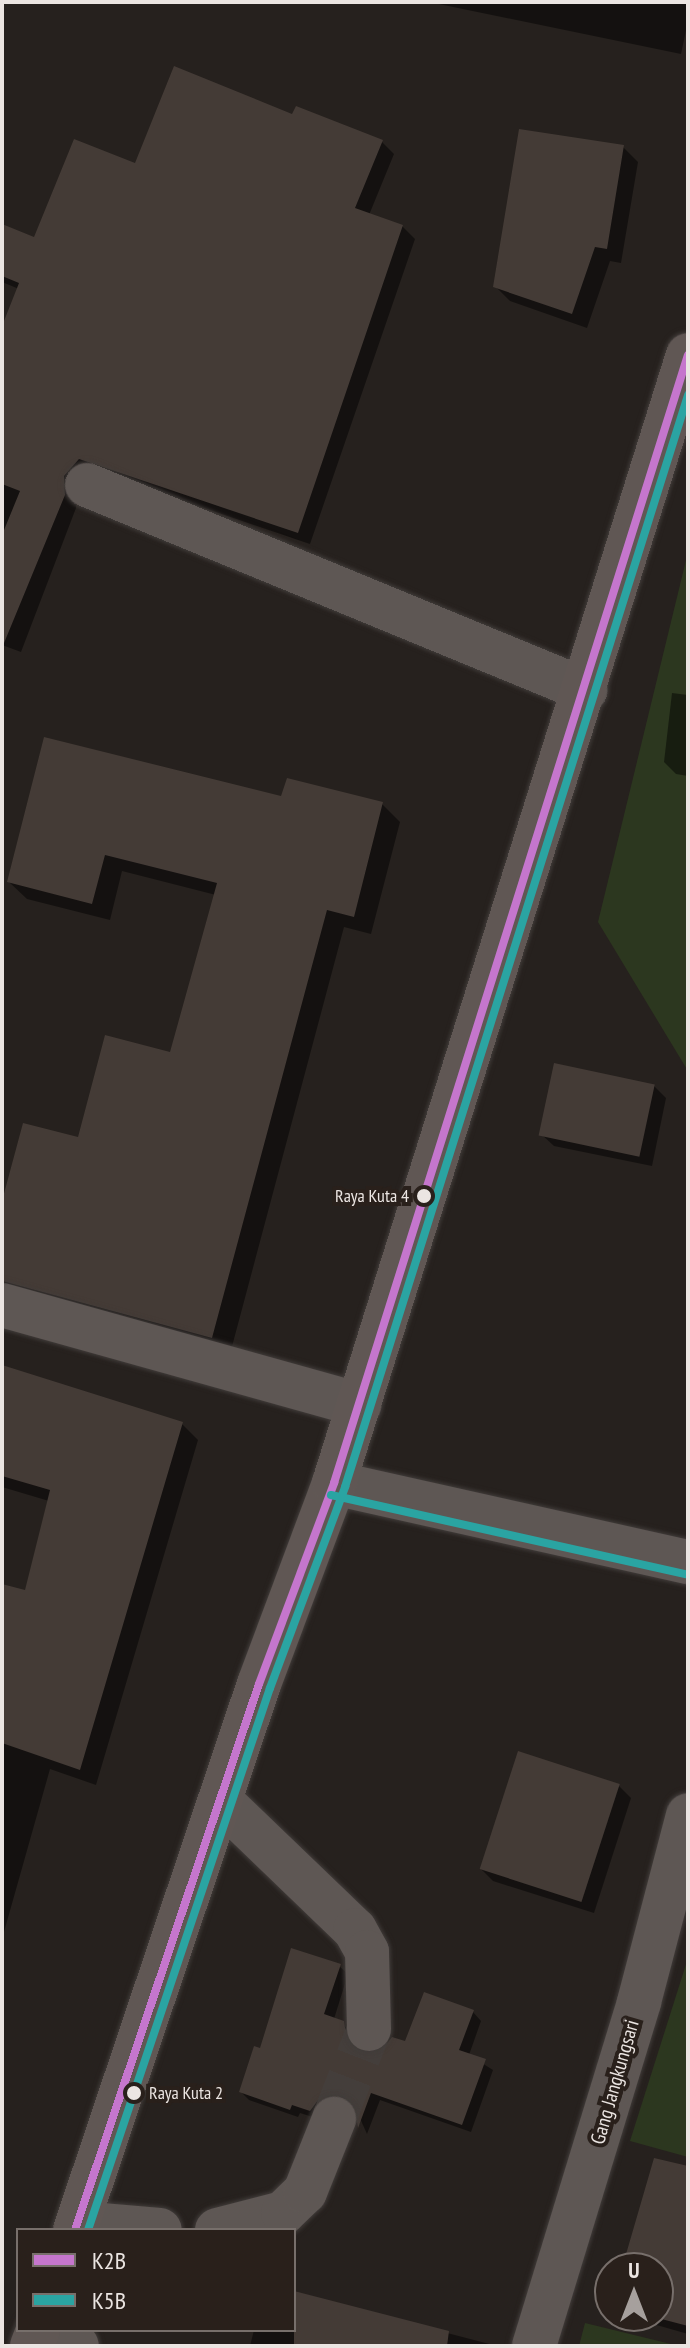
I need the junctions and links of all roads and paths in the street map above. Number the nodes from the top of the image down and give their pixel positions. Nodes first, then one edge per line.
1 (688, 355) edge
2 (87, 485) dead end
3 (585, 690) junction
4 (2, 1305) edge
5 (359, 1405) junction
6 (334, 1483) junction
7 (688, 1562) edge
8 (223, 1803) junction
9 (688, 1815) edge
10 (369, 2029) tunnel mouth
11 (334, 2119) tunnel mouth
12 (77, 2226) edge
13 (118, 2228) edge
14 (225, 2228) edge
15 (59, 2332) edge
16 (77, 2346) edge
17 (534, 2346) edge

1 - 3 main road
2 - 3 street
3 - 5 main road
4 - 5 street
5 - 6 main road
6 - 7 street
6 - 8 main road
8 - 10 street
8 - 12 main road
9 - 17 street, Gang Jangkungsari
11 - 14 street
12 - 13 street
15 - 16 street

